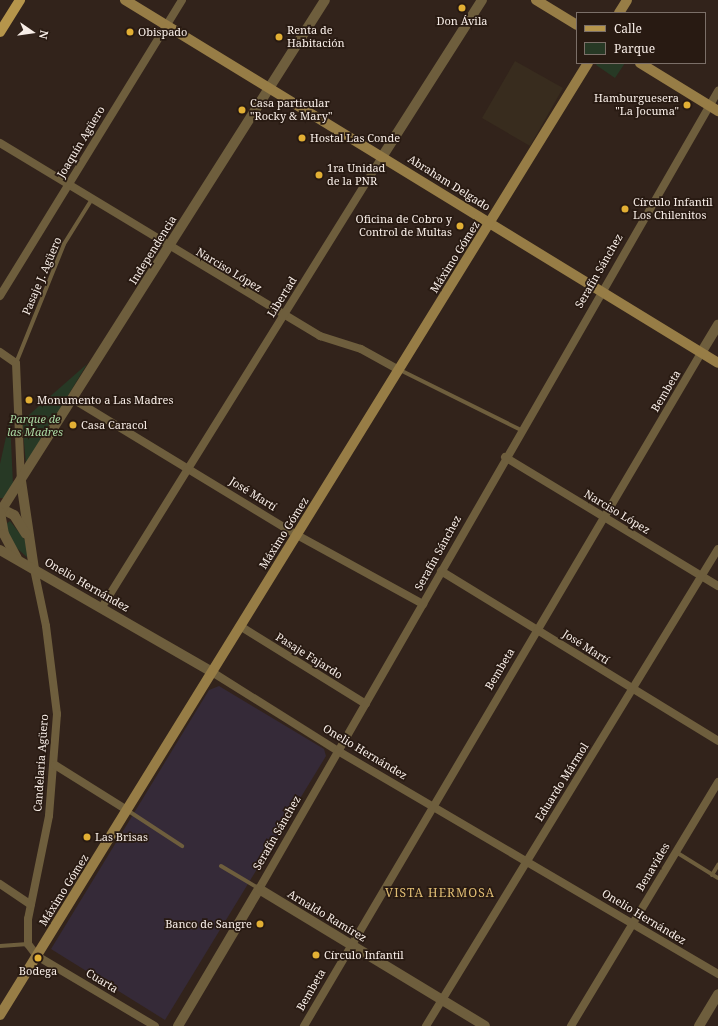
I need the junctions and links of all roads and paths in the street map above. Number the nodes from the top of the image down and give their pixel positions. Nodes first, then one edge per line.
1 (20, 0) edge
2 (125, 0) edge
3 (182, 0) edge
4 (325, 0) edge
5 (482, 0) edge
6 (536, 0) edge
7 (627, 0) edge
8 (620, 12) edge
9 (576, 24) edge
10 (166, 25) junction
11 (0, 32) edge
12 (587, 64) edge
13 (642, 64) edge
14 (269, 88) junction
15 (718, 91) edge
16 (714, 108) edge
17 (0, 144) edge
18 (382, 157) junction
19 (69, 184) junction
20 (92, 199) junction
21 (490, 223) junction
22 (169, 248) junction
23 (601, 292) junction
24 (0, 296) edge
25 (284, 316) junction
26 (718, 325) edge
27 (0, 352) edge
28 (701, 353) junction
29 (16, 363) junction
30 (718, 364) edge
31 (399, 370) junction
32 (73, 399) junction
33 (521, 430) junction
34 (505, 457) junction
35 (189, 468) junction
36 (21, 481) junction
37 (1, 510) edge
38 (604, 518) junction
39 (297, 534) junction
40 (28, 538) junction
41 (718, 549) edge
42 (0, 550) edge
43 (18, 560) junction
44 (34, 568) junction
45 (441, 571) junction
46 (702, 576) junction
47 (718, 586) edge
48 (423, 604) junction
49 (102, 607) junction
50 (240, 626) junction
51 (539, 630) junction
52 (212, 672) junction
53 (632, 690) junction
54 (366, 704) junction
55 (718, 742) edge
56 (338, 751) junction
57 (54, 765) junction
58 (718, 782) edge
59 (432, 805) junction
60 (127, 810) junction
61 (182, 846) dead end
62 (676, 852) junction
63 (526, 861) junction
64 (221, 866) dead end
65 (718, 866) edge
66 (712, 875) junction
67 (718, 878) edge
68 (0, 884) edge
69 (259, 888) junction
70 (31, 905) junction
71 (632, 924) junction
72 (28, 944) junction
73 (351, 945) junction
74 (0, 946) edge
75 (37, 956) junction
76 (718, 974) edge
77 (718, 994) edge
78 (442, 1000) junction
79 (0, 1014) edge
80 (155, 1026) edge
81 (178, 1026) edge
82 (304, 1026) edge
83 (426, 1026) edge
84 (485, 1026) edge
85 (571, 1026) edge
86 (699, 1026) edge

1 - 11 main road
2 - 10 main road, Abraham Delgado
3 - 10 street, Joaquín Agüero
4 - 14 street, Independencia
5 - 18 street, Libertad
6 - 9 main road
7 - 8 main road
10 - 14 main road, Abraham Delgado
10 - 19 street, Joaquín Agüero
12 - 21 main road, Máximo Gómez
13 - 16 main road
14 - 18 main road, Abraham Delgado
14 - 22 street, Independencia
15 - 16 street, Serafín Sánchez
16 - 23 street, Serafín Sánchez
17 - 19 street, Narciso López
18 - 21 main road, Abraham Delgado
18 - 25 street, Libertad
19 - 20 street, Narciso López
19 - 24 street, Joaquín Agüero
20 - 22 street, Narciso López
20 - 29 lane, Pasaje J. Agüero
21 - 23 main road, Abraham Delgado
21 - 31 main road, Máximo Gómez
22 - 25 street, Narciso López
22 - 32 street, Independencia
23 - 28 main road, Abraham Delgado
23 - 33 street, Serafín Sánchez
25 - 31 street, Narciso López
25 - 35 street, Libertad
26 - 28 street, Bembeta
27 - 29 street
28 - 30 main road, Abraham Delgado
28 - 38 street, Bembeta
29 - 36 street
31 - 33 lane, Narciso López
31 - 39 main road, Máximo Gómez
32 - 35 street, José Martí
32 - 36 street, Independencia
33 - 34 street, Serafín Sánchez
34 - 38 street, Narciso López
34 - 45 street, Serafín Sánchez
35 - 39 street, José Martí
35 - 49 street, Libertad
36 - 37 street, Independencia
36 - 40 street
37 - 40 street
37 - 43 street
38 - 46 street, Narciso López
38 - 51 street, Bembeta
39 - 48 street, José Martí
39 - 50 main road, Máximo Gómez
40 - 44 street
41 - 46 street, Eduardo Mármol
42 - 43 street, Onelio Hernández
43 - 44 street, Onelio Hernández
44 - 49 street, Onelio Hernández
44 - 57 street, Candelaria Agüero
45 - 48 street, Serafín Sánchez
45 - 51 street, José Martí
46 - 47 street, Narciso López
46 - 53 street, Eduardo Mármol
48 - 54 street, Serafín Sánchez
49 - 52 street, Onelio Hernández
50 - 52 main road, Máximo Gómez
50 - 54 street, Pasaje Fajardo
51 - 53 street, José Martí
51 - 59 street, Bembeta
52 - 56 street, Onelio Hernández
52 - 60 main road, Máximo Gómez
53 - 55 street, José Martí
53 - 63 street, Eduardo Mármol
54 - 56 street, Serafín Sánchez
56 - 59 street, Onelio Hernández
56 - 69 street, Serafín Sánchez
57 - 60 street
57 - 70 street, Candelaria Agüero
58 - 62 street, Benavides
59 - 63 street, Onelio Hernández
59 - 73 street, Bembeta
60 - 61 lane
60 - 75 main road, Máximo Gómez
62 - 66 lane
62 - 71 street, Benavides
63 - 71 street, Onelio Hernández
63 - 78 street, Eduardo Mármol
64 - 69 lane
65 - 66 lane
66 - 67 lane
68 - 70 street
69 - 73 street, Arnaldo Ramírez
69 - 81 street, Serafín Sánchez
70 - 72 street, Candelaria Agüero
71 - 76 street, Onelio Hernández
71 - 85 street, Benavides
72 - 74 lane
72 - 75 street
73 - 78 street, Arnaldo Ramírez
73 - 82 street, Bembeta
75 - 79 main road, Máximo Gómez
75 - 80 street, Cuarta
77 - 86 street
78 - 83 street, Eduardo Mármol
78 - 84 street, Arnaldo Ramírez

